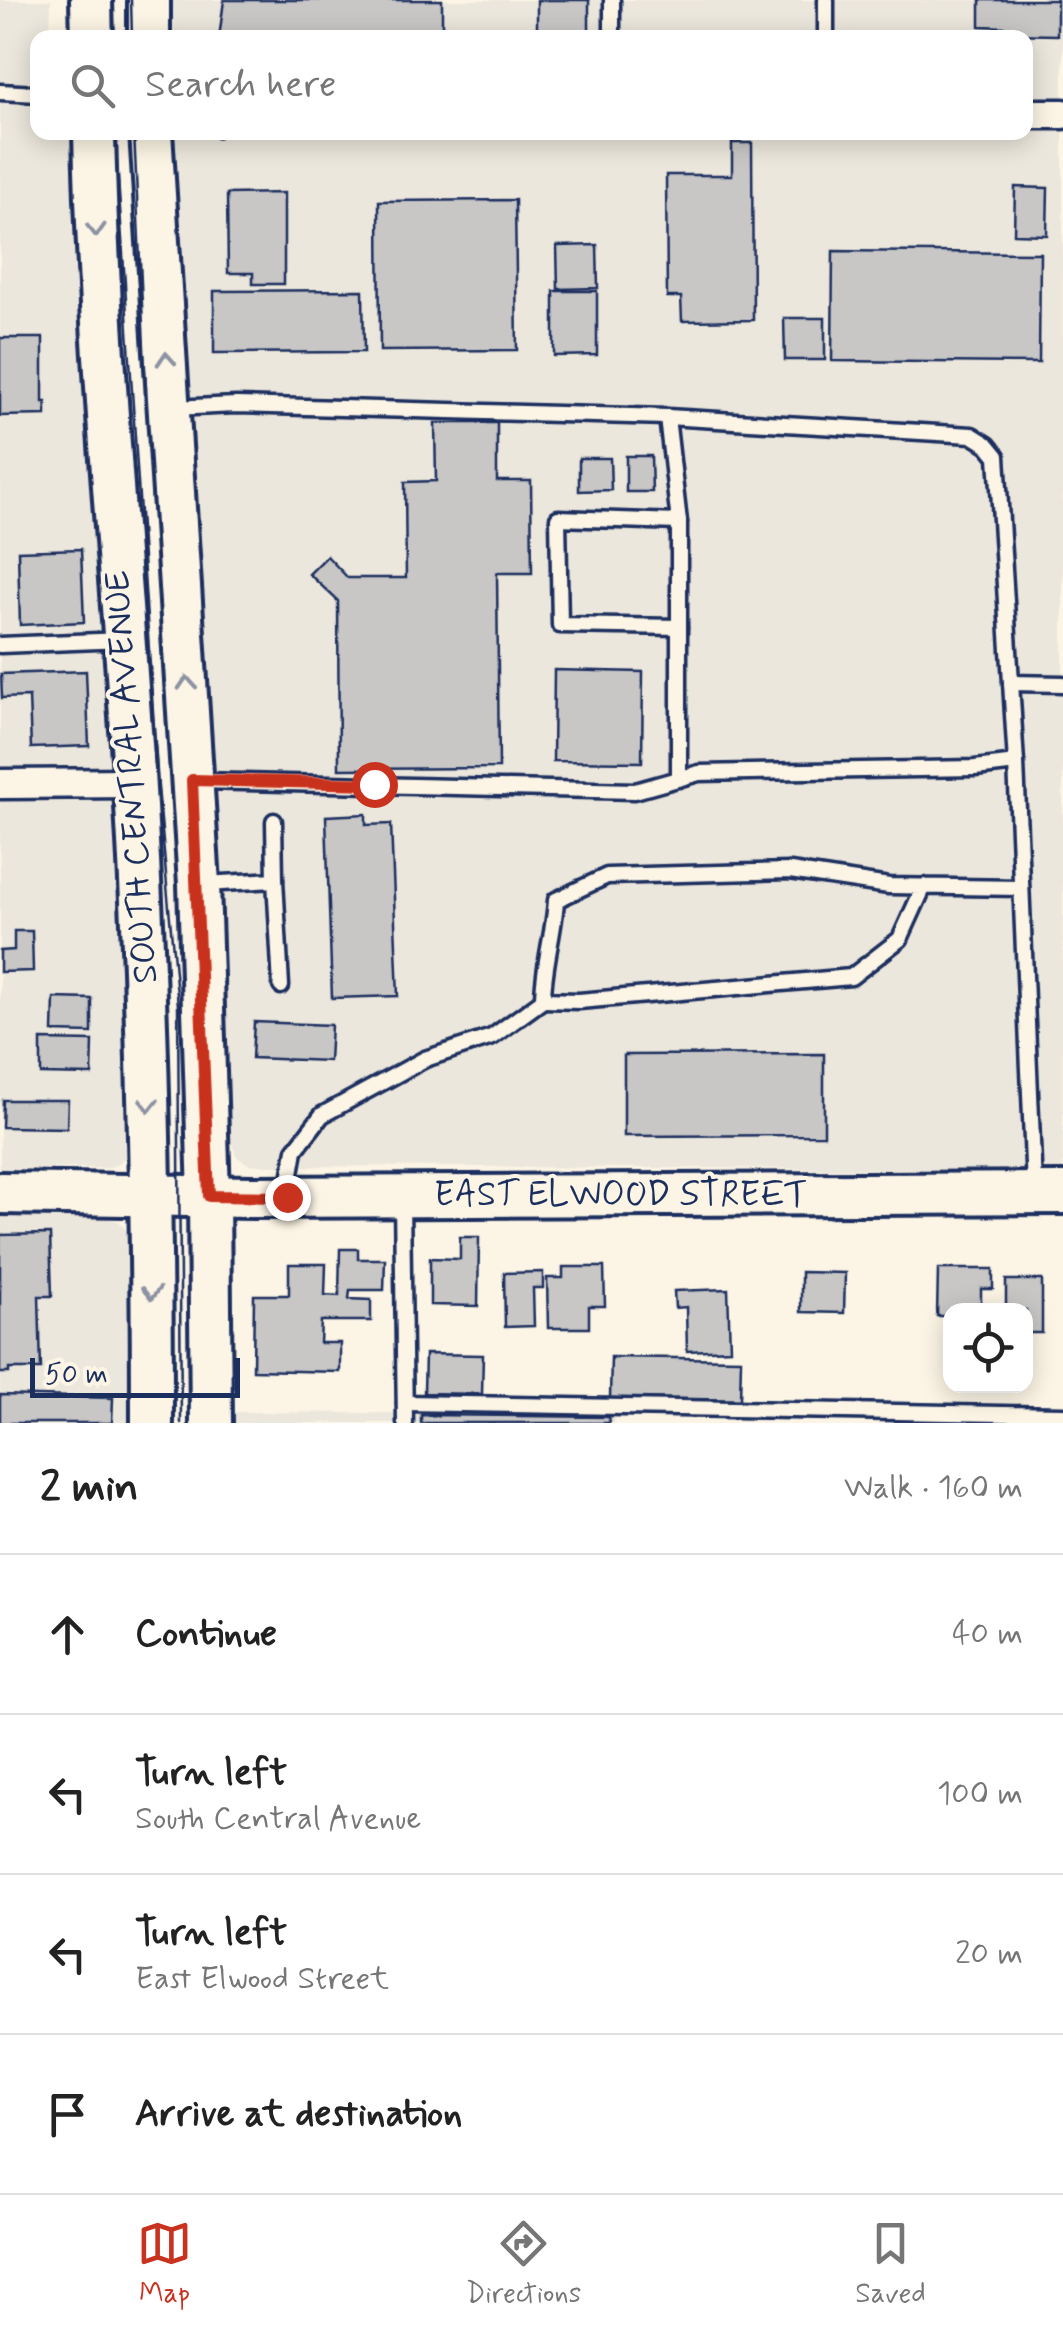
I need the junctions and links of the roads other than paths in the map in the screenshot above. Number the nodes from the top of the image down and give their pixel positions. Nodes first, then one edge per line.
1 (91, 0) edge
2 (148, 0) edge
3 (612, 0) edge
4 (826, 0) edge
5 (92, 30) edge
6 (149, 30) edge
7 (612, 30) edge
8 (826, 30) edge
9 (0, 92) edge
10 (30, 94) edge
11 (1033, 114) edge
12 (1063, 114) edge
13 (94, 140) edge
14 (151, 140) edge
15 (169, 408) junction
16 (667, 417) junction
17 (679, 522) junction
18 (679, 627) junction
19 (123, 640) junction
20 (0, 646) edge
21 (1011, 683) junction
22 (1063, 684) edge
23 (1016, 763) junction
24 (679, 778) junction
25 (192, 780) junction
26 (134, 783) junction
27 (0, 784) edge
28 (274, 821) dead end
29 (276, 880) junction
30 (198, 884) junction
31 (924, 886) junction
32 (1022, 888) junction
33 (281, 986) dead end
34 (543, 1000) junction
35 (0, 1193) edge
36 (1049, 1194) edge
37 (179, 1196) junction
38 (402, 1196) junction
39 (287, 1197) junction
40 (405, 1403) junction
41 (1063, 1415) edge
42 (152, 1423) edge
43 (211, 1423) edge
44 (405, 1423) edge

1 - 5 main road
2 - 6 main road
3 - 7 lane
4 - 8 lane
9 - 10 lane
11 - 12 street
13 -> 19 main road, SOUTH CENTRAL AVENUE
15 -> 14 main road, SOUTH CENTRAL AVENUE
15 - 16 lane
25 -> 15 main road, SOUTH CENTRAL AVENUE
16 - 17 lane
16 - 21 lane
17 - 18 lane
17 - 18 lane
18 - 24 lane
19 - 20 lane
19 - 26 main road, SOUTH CENTRAL AVENUE
21 - 22 lane
21 - 23 lane
23 - 24 lane
23 - 32 lane
24 - 25 lane
25 - 30 main road, SOUTH CENTRAL AVENUE
26 - 27 street
26 -> 37 main road, SOUTH CENTRAL AVENUE
28 - 29 lane
29 - 30 lane
29 - 33 lane
30 - 37 main road, SOUTH CENTRAL AVENUE
31 - 32 lane
31 - 34 lane
31 - 34 lane
32 - 36 lane
34 - 39 lane
35 - 37 main road, EAST ELWOOD STREET
36 - 38 main road, EAST ELWOOD STREET
37 - 39 main road, EAST ELWOOD STREET
37 -> 42 main road, SOUTH CENTRAL AVENUE
37 - 43 main road, SOUTH CENTRAL AVENUE
38 - 39 main road, EAST ELWOOD STREET
38 - 40 lane
40 - 41 lane
40 - 44 lane

